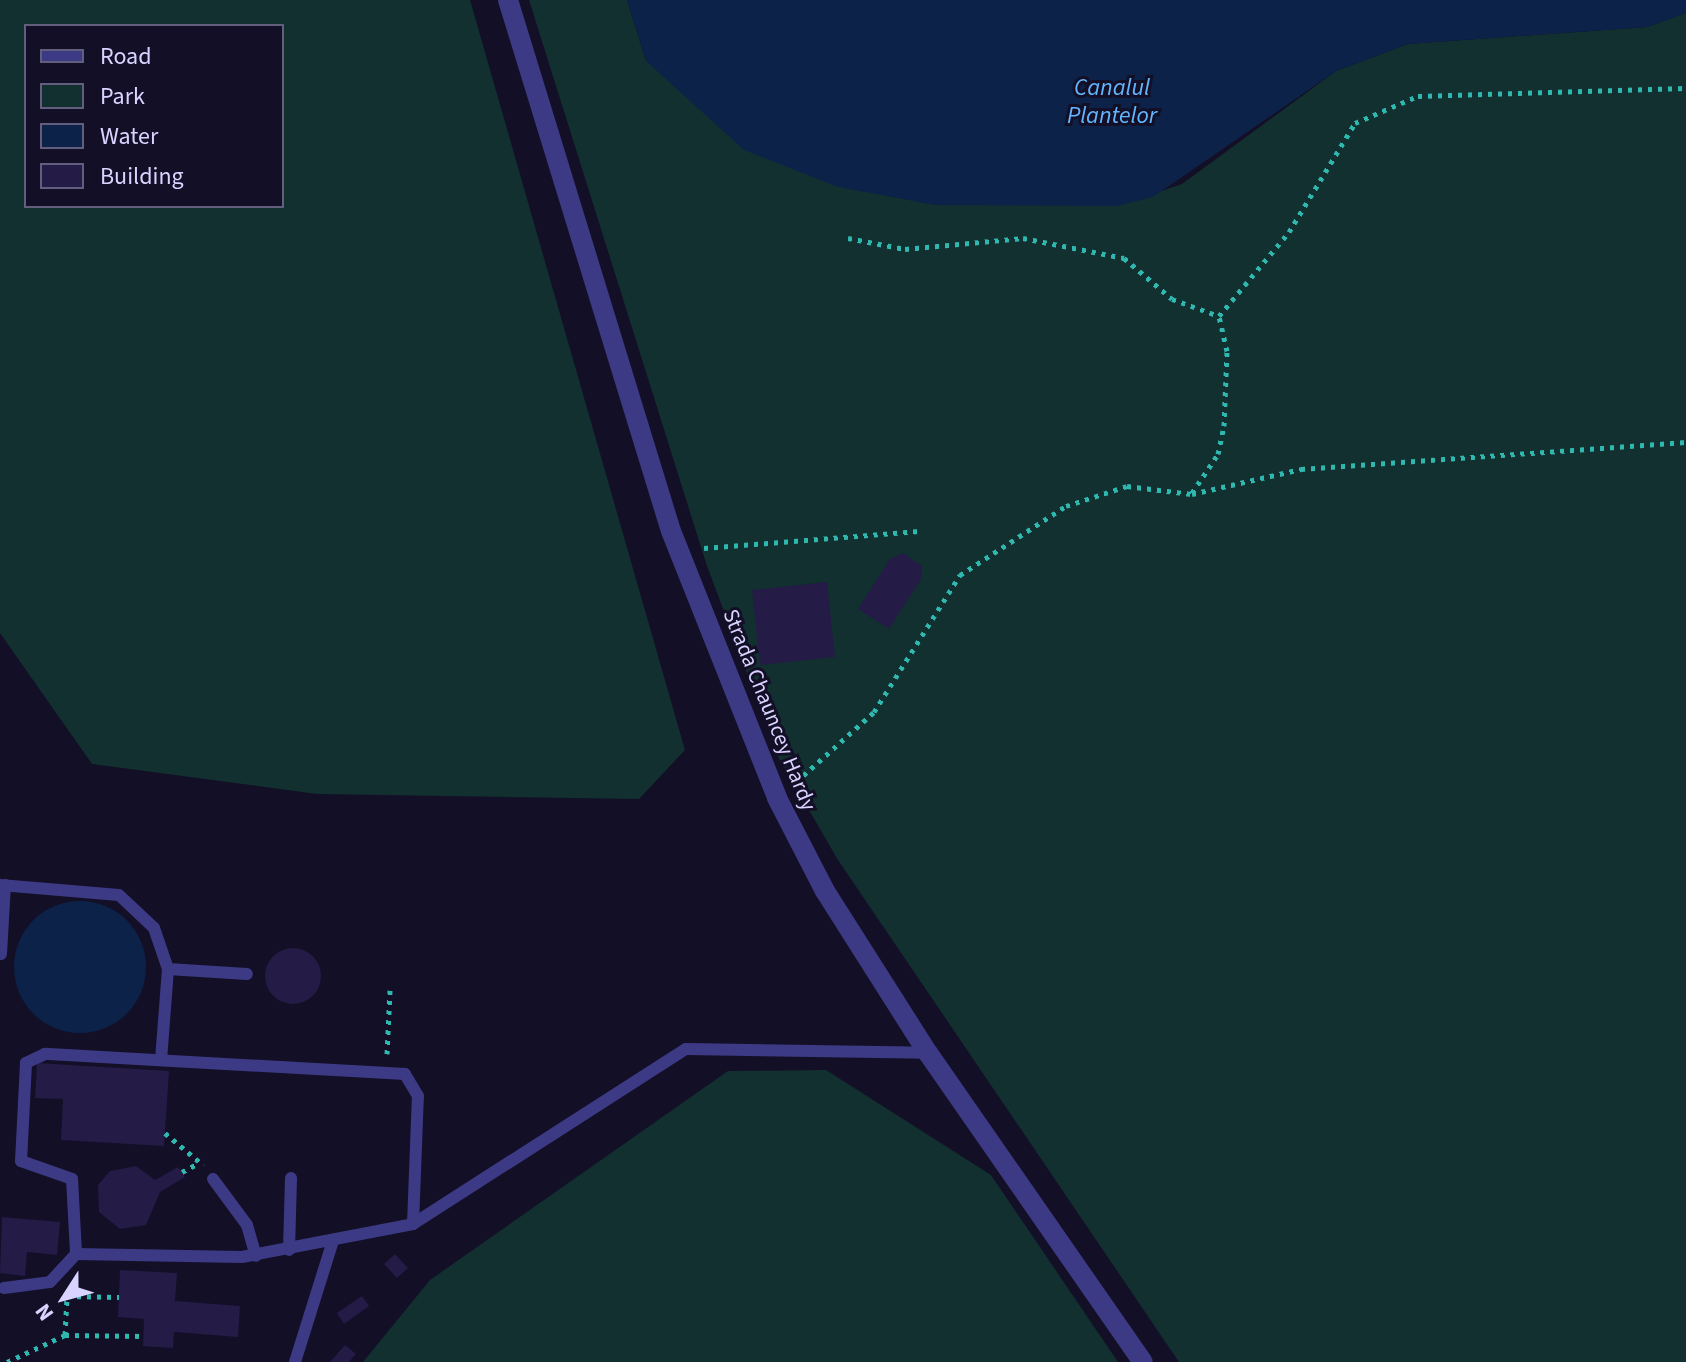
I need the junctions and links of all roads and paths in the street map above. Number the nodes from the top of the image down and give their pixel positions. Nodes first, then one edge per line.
1 (508, 0) edge
2 (1686, 88) edge
3 (848, 238) dead end
4 (1219, 316) junction
5 (1686, 442) edge
6 (1192, 494) junction
7 (922, 531) dead end
8 (679, 551) junction
9 (777, 798) junction
10 (2, 885) edge
11 (1, 954) edge
12 (168, 969) junction
13 (247, 974) dead end
14 (390, 990) dead end
15 (928, 1053) junction
16 (161, 1060) junction
17 (386, 1071) junction
18 (165, 1133) dead end
19 (201, 1162) junction
20 (182, 1172) dead end
21 (291, 1178) dead end
22 (213, 1179) joint
23 (413, 1224) junction
24 (333, 1241) junction
25 (289, 1250) junction
26 (76, 1254) junction
27 (256, 1256) junction
28 (4, 1288) dead end
29 (119, 1297) dead end
30 (65, 1335) junction
31 (144, 1336) dead end
32 (7, 1362) edge
33 (295, 1362) edge
34 (1143, 1362) edge

1 - 8 street, Strada Chauncey Hardy
2 - 4 path
3 - 4 path
4 - 6 path
5 - 6 path
6 - 9 path
7 - 8 path
8 - 9 street, Strada Chauncey Hardy
9 - 15 street, Strada Chauncey Hardy
10 - 11 lane
10 - 12 lane
12 - 13 lane
12 - 16 lane
14 - 17 path
15 - 23 lane
15 - 34 street, Strada Chauncey Hardy
16 - 17 lane
16 - 26 lane
17 - 23 lane
18 - 19 path
19 - 20 path
19 - 22 path
21 - 25 lane
22 - 27 lane
23 - 24 lane
24 - 25 lane
24 - 33 lane
25 - 27 lane
26 - 27 lane
26 - 28 lane
29 - 30 path
30 - 31 path
30 - 32 path

